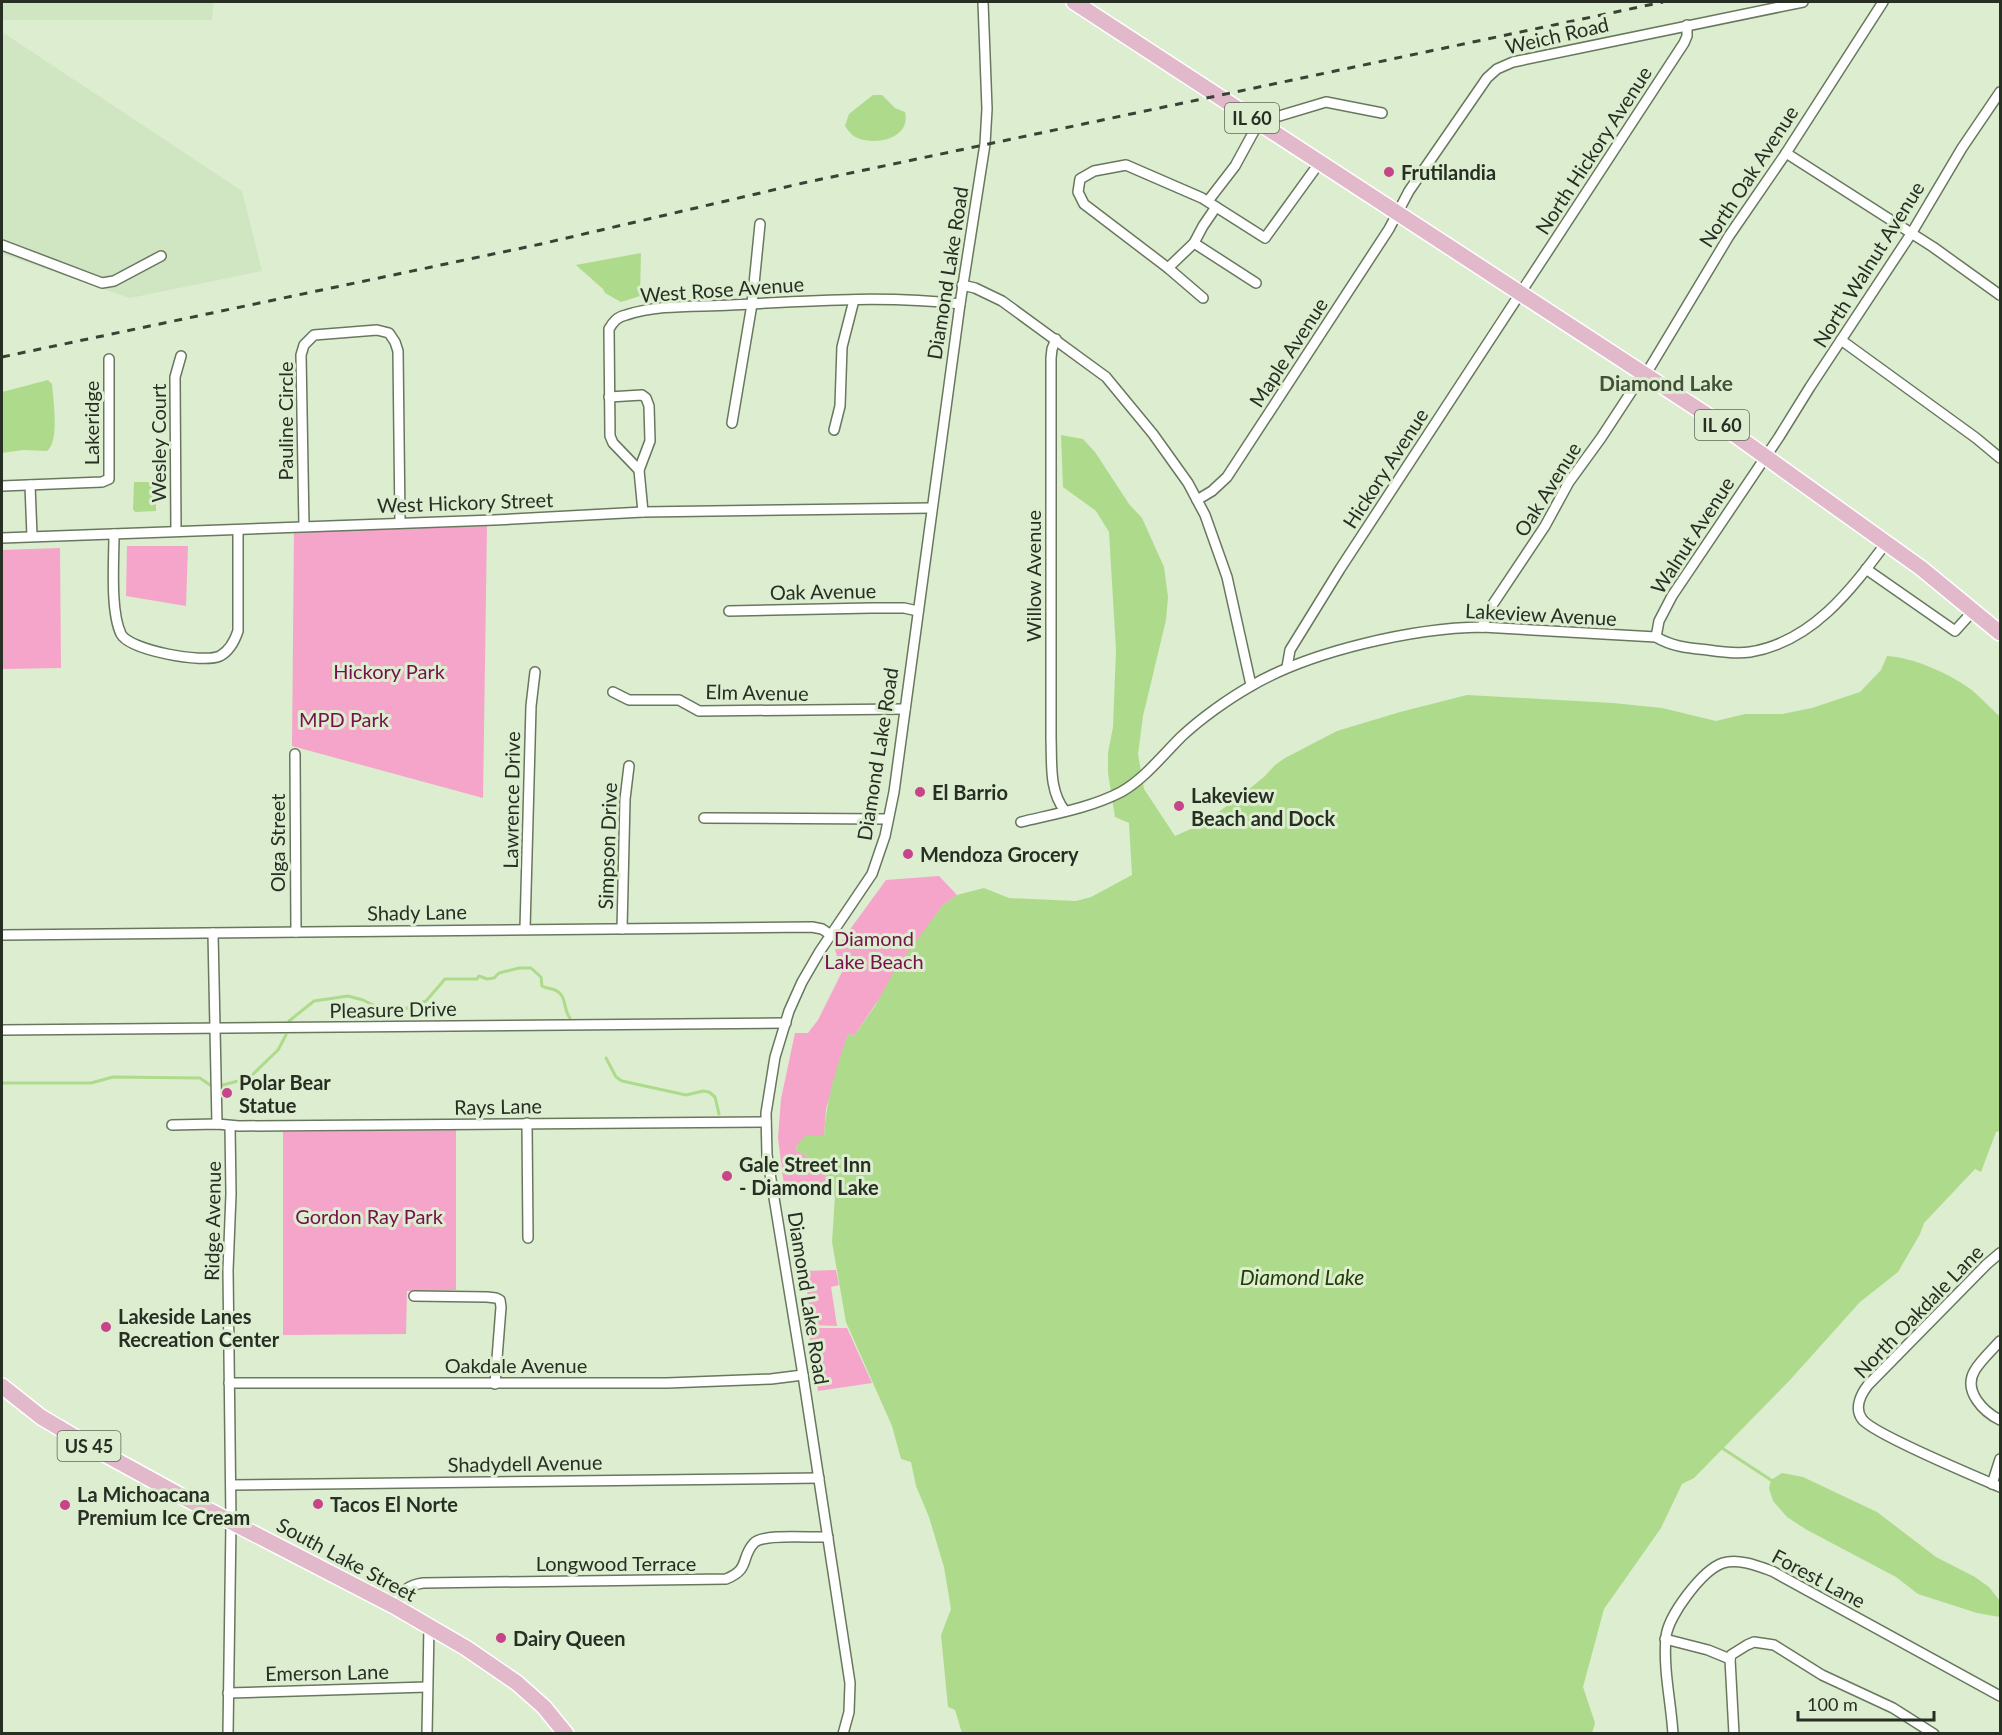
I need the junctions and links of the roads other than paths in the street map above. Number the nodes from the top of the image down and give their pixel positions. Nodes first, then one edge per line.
1 (983, 2) edge
2 (1074, 2) edge
3 (1803, 2) edge
4 (1883, 2) edge
5 (1687, 25) junction
6 (1497, 69) joint
7 (2001, 92) edge
8 (1382, 113) dead end
9 (1259, 122) junction
10 (1786, 153) junction
11 (1320, 162) junction
12 (1212, 204) junction
13 (1398, 213) junction
14 (760, 224) dead end
15 (1911, 234) junction
16 (1194, 243) junction
17 (2, 245) edge
18 (161, 256) dead end
19 (1168, 268) junction
20 (1256, 283) dead end
21 (962, 285) junction
22 (1521, 292) junction
23 (2001, 295) edge
24 (1203, 298) dead end
25 (854, 300) junction
26 (752, 304) junction
27 (960, 304) junction
28 (1056, 339) junction
29 (1841, 340) junction
30 (181, 356) dead end
31 (109, 359) dead end
32 (1646, 374) junction
33 (609, 397) junction
34 (732, 423) dead end
35 (834, 430) dead end
36 (1766, 456) junction
37 (2001, 458) edge
38 (639, 470) junction
39 (30, 485) junction
40 (2, 486) edge
41 (1197, 500) junction
42 (931, 508) junction
43 (643, 512) junction
44 (400, 523) junction
45 (304, 526) junction
46 (238, 530) junction
47 (176, 531) junction
48 (114, 534) junction
49 (32, 536) junction
50 (2, 537) edge
51 (1886, 543) junction
52 (1866, 569) junction
53 (729, 611) dead end
54 (918, 611) junction
55 (1973, 611) junction
56 (1482, 627) junction
57 (2001, 633) edge
58 (1656, 637) junction
59 (1287, 667) junction
60 (535, 672) dead end
61 (1251, 685) junction
62 (613, 692) dead end
63 (905, 710) junction
64 (295, 754) dead end
65 (629, 766) dead end
66 (1065, 811) junction
67 (704, 818) dead end
68 (888, 819) junction
69 (1021, 822) dead end
70 (622, 928) junction
71 (525, 929) junction
72 (296, 932) junction
73 (213, 933) junction
74 (2, 935) edge
75 (831, 935) junction
76 (786, 1023) junction
77 (214, 1029) junction
78 (2, 1030) edge
79 (766, 1122) junction
80 (527, 1123) junction
81 (217, 1124) junction
82 (172, 1125) dead end
83 (230, 1126) junction
84 (528, 1238) dead end
85 (2001, 1253) edge
86 (414, 1296) dead end
87 (2001, 1341) edge
88 (804, 1375) junction
89 (229, 1383) junction
90 (495, 1384) junction
91 (2, 1386) edge
92 (2001, 1420) edge
93 (2001, 1459) edge
94 (819, 1478) junction
95 (231, 1485) junction
96 (1996, 1486) edge
97 (231, 1522) junction
98 (828, 1537) junction
99 (394, 1606) junction
100 (429, 1626) junction
101 (1665, 1640) junction
102 (1730, 1659) junction
103 (427, 1687) junction
104 (228, 1692) junction
105 (2001, 1696) edge
106 (228, 1734) edge
107 (427, 1734) edge
108 (566, 1734) edge
109 (843, 1734) edge
110 (1672, 1734) edge
111 (1734, 1734) edge
112 (1934, 1734) edge

1 - 21 street, Diamond Lake Road
2 - 9 main road, IL 60
3 - 5 street, Weich Road
4 - 10 street, North Oak Avenue
5 - 6 street, Weich Road
5 - 22 street, North Hickory Avenue
6 - 13 street, Maple Avenue
7 - 15 street, North Walnut Avenue
8 - 9 street
9 - 11 main road, IL 60
9 - 12 street
10 - 15 street
10 - 32 street, North Oak Avenue
11 - 12 street
11 - 13 main road, IL 60
12 - 16 street
12 - 19 street
13 - 22 main road, IL 60
13 - 41 street, Maple Avenue
14 - 26 street
15 - 23 street
15 - 29 street, North Walnut Avenue
16 - 19 street
16 - 20 street
17 - 18 street
19 - 24 street
21 - 27 street, Diamond Lake Road
21 - 28 street
22 - 32 main road, IL 60
22 - 59 street, Hickory Avenue
25 - 26 street, West Rose Avenue
25 - 27 street, West Rose Avenue
25 - 35 street
26 - 33 street, West Rose Avenue
26 - 34 street
27 - 42 street, Diamond Lake Road
28 - 41 street
28 - 66 street, Willow Avenue
29 - 36 street, North Walnut Avenue
29 - 37 street
30 - 47 street, Wesley Court
31 - 39 street, Lakeridge
32 - 36 main road, IL 60
32 - 56 street, Oak Avenue
33 - 38 street, West Rose Avenue
33 - 38 street
36 - 51 main road, IL 60
36 - 58 street, Walnut Avenue
38 - 43 street
39 - 40 street, Lakeridge
39 - 49 street
41 - 61 street
42 - 43 street, West Hickory Street
42 - 54 street, Diamond Lake Road
43 - 44 street, West Hickory Street
44 - 45 street, West Hickory Street
44 - 45 street, Pauline Circle
45 - 46 street, West Hickory Street
46 - 47 street, West Hickory Street
46 - 48 street
47 - 48 street, West Hickory Street
48 - 49 street, West Hickory Street
49 - 50 street, West Hickory Street
51 - 52 street, Lakeview Avenue
51 - 55 main road, IL 60
52 - 55 street
52 - 58 street, Lakeview Avenue
53 - 54 street, Oak Avenue
54 - 63 street, Diamond Lake Road
55 - 57 main road, IL 60
56 - 58 street, Lakeview Avenue
56 - 59 street, Lakeview Avenue
59 - 61 street, Lakeview Avenue
60 - 71 street, Lawrence Drive
61 - 66 street, Lakeview Avenue
62 - 63 street, Elm Avenue
63 - 68 street, Diamond Lake Road
64 - 72 street, Olga Street
65 - 70 street, Simpson Drive
66 - 69 street, Lakeview Avenue
67 - 68 street
68 - 75 street, Diamond Lake Road
70 - 71 street, Shady Lane
70 - 75 street, Shady Lane
71 - 72 street, Shady Lane
72 - 73 street, Shady Lane
73 - 74 street, Shady Lane
73 - 77 street
75 - 76 street, Diamond Lake Road
76 - 77 street, Pleasure Drive
76 - 79 street, Diamond Lake Road
77 - 78 street, Pleasure Drive
77 - 81 street
79 - 80 street, Rays Lane
79 - 88 street, Diamond Lake Road
80 - 83 street, Rays Lane
80 - 84 street
81 - 82 street
81 - 83 street
83 - 89 street, Ridge Avenue
85 - 96 street, North Oakdale Lane
86 - 90 street
87 - 92 street
88 - 90 street, Oakdale Avenue
88 - 94 street, Diamond Lake Road
89 - 90 street, Oakdale Avenue
89 - 95 street, Ridge Avenue
91 - 97 main road, South Lake Street / US 45
93 - 96 street
94 - 95 street, Shadydell Avenue
94 - 98 street, Diamond Lake Road
95 - 97 street, Ridge Avenue
97 - 99 main road, South Lake Street / US 45
97 - 104 street, Ridge Avenue
98 - 99 street, Longwood Terrace
98 - 109 street, Diamond Lake Road
99 - 100 main road, South Lake Street / US 45
100 - 103 street
100 - 108 main road, South Lake Street / US 45
101 - 102 street
101 - 105 street, Forest Lane
101 - 110 street, Forest Lane
102 - 111 street
102 - 112 street
103 - 104 street, Emerson Lane
103 - 107 street
104 - 106 street, Ridge Avenue

